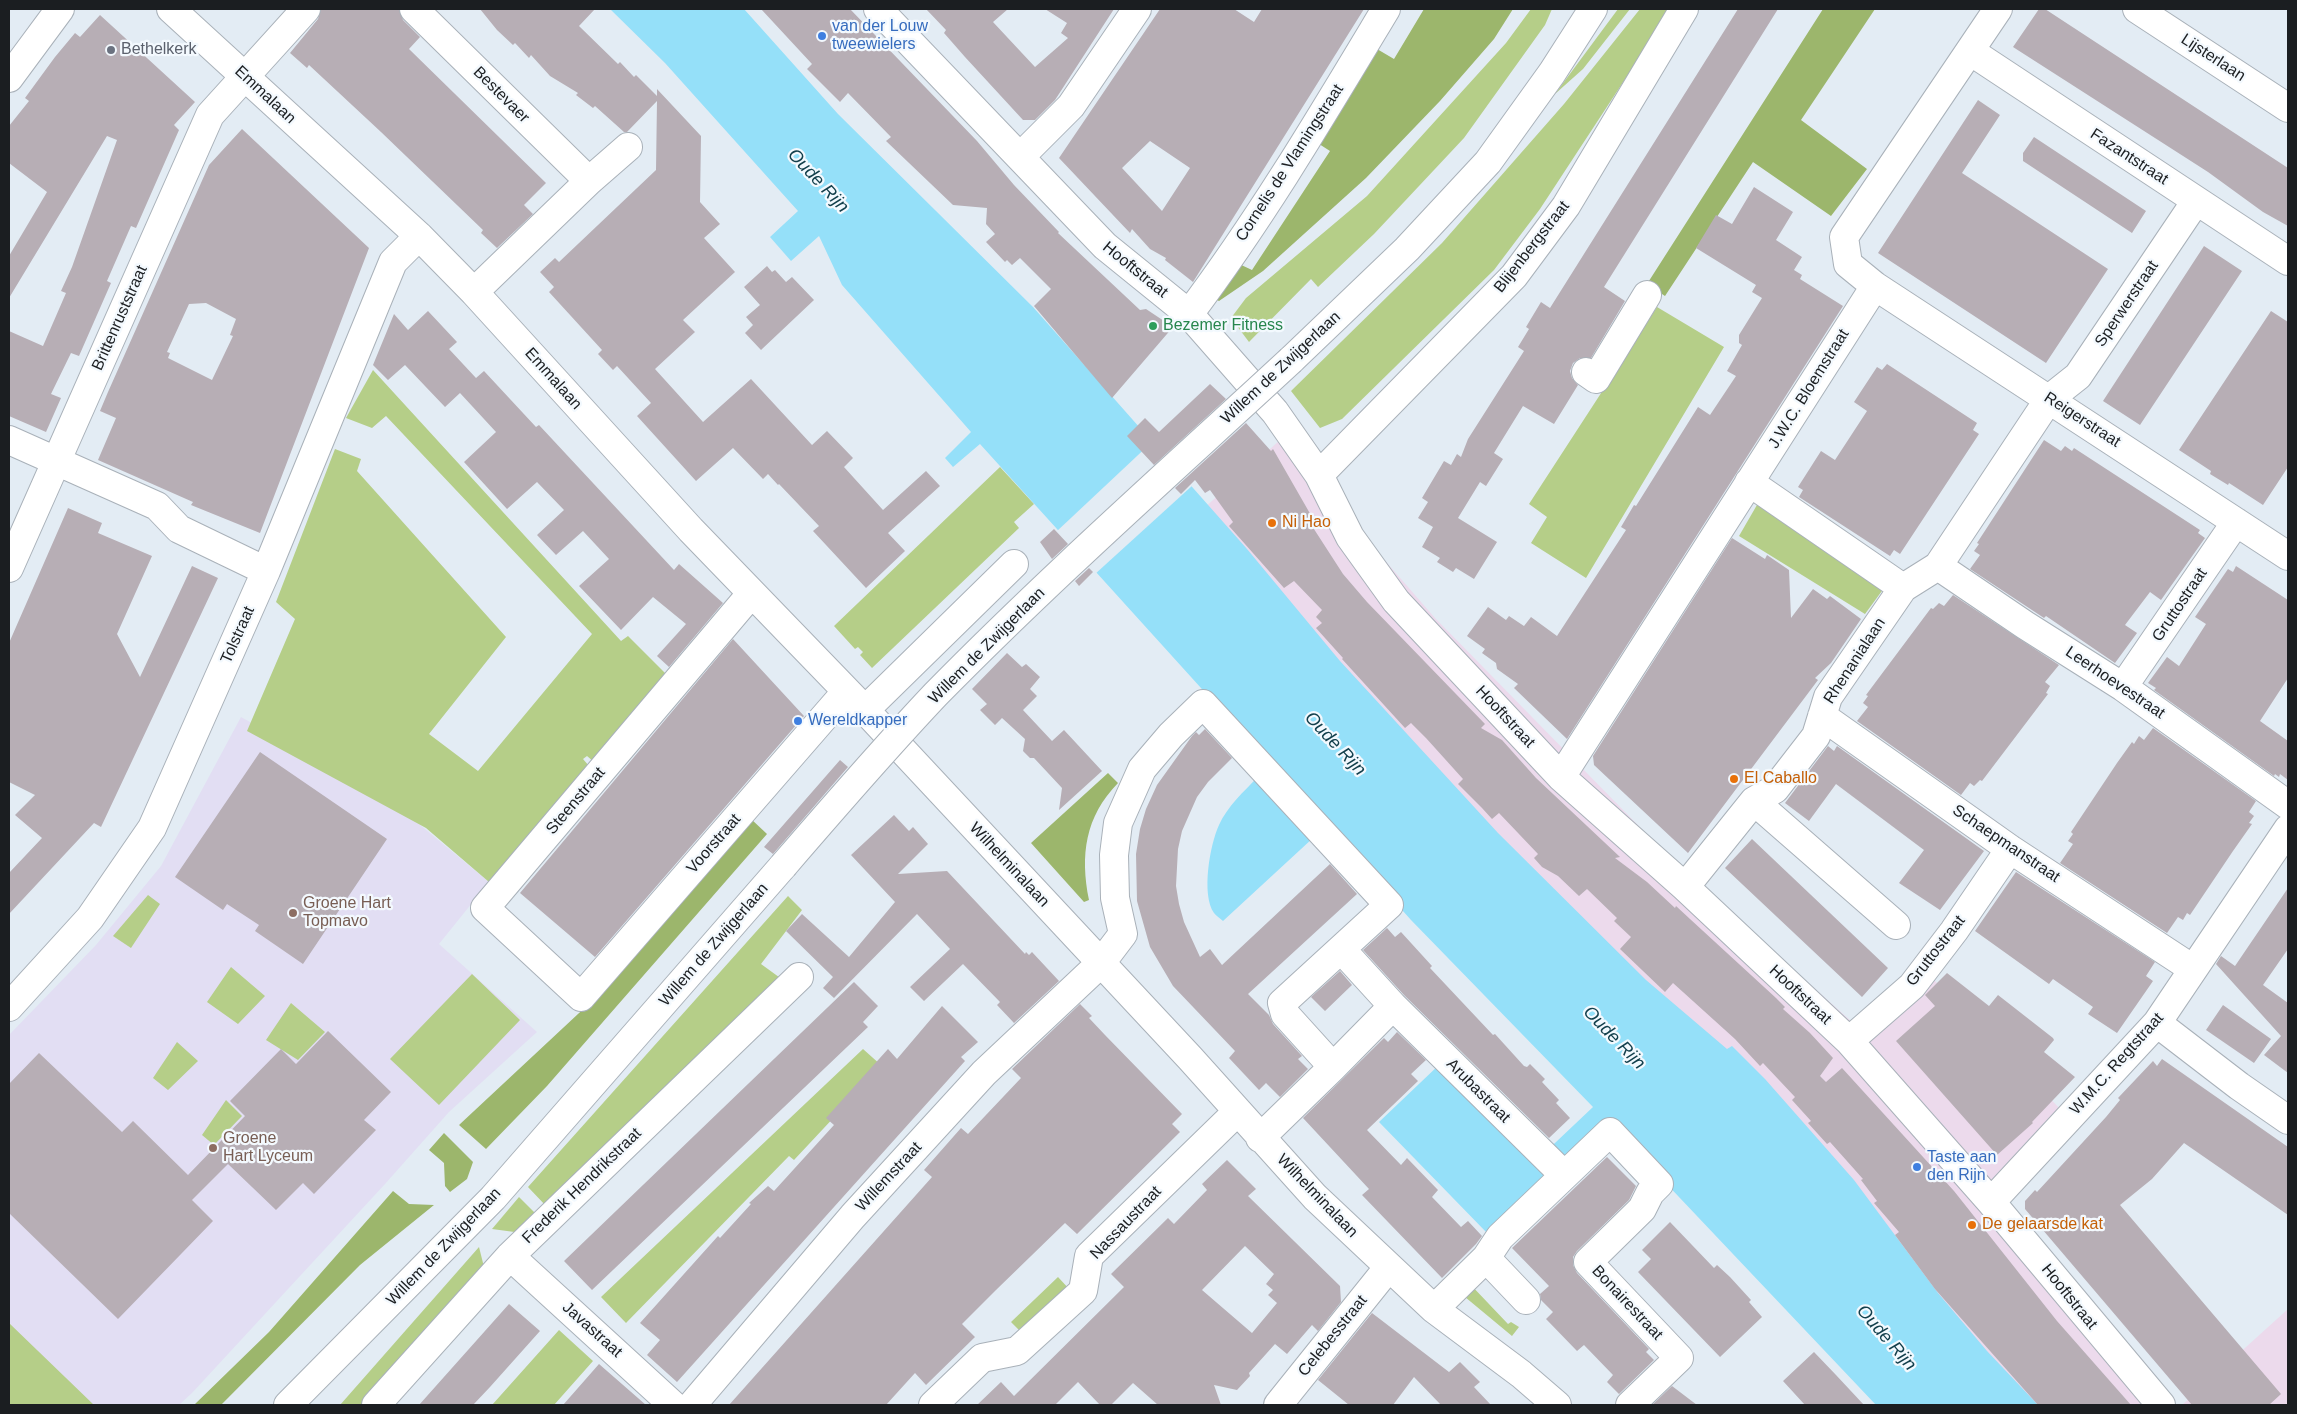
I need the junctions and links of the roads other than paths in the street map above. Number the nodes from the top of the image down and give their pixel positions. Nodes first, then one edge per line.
1 (60, 9) edge
2 (171, 9) edge
3 (306, 9) edge
4 (414, 9) edge
5 (878, 9) edge
6 (1137, 9) edge
7 (1386, 9) edge
8 (1592, 9) edge
9 (1684, 9) edge
10 (1998, 9) edge
11 (2138, 9) edge
12 (1970, 51) junction
13 (244, 76) junction
14 (9, 78) edge
15 (2288, 108) edge
16 (628, 147) dead end
17 (1020, 157) junction
18 (589, 181) junction
19 (2196, 201) junction
20 (419, 236) junction
21 (2288, 261) edge
22 (1875, 286) junction
23 (474, 292) junction
24 (1647, 295) dead end
25 (1190, 314) junction
26 (1586, 372) dead end
27 (2049, 399) junction
28 (9, 440) edge
29 (56, 460) junction
30 (1319, 475) junction
31 (1749, 482) junction
32 (2236, 522) junction
33 (2288, 556) edge
34 (1014, 564) dead end
35 (1938, 566) junction
36 (9, 568) edge
37 (266, 571) junction
38 (1903, 588) junction
39 (751, 594) junction
40 (2124, 688) junction
41 (855, 701) junction
42 (1822, 716) junction
43 (918, 767) joint
44 (1561, 777) junction
45 (1754, 801) junction
46 (2288, 805) edge
47 (2285, 839) edge
48 (2010, 849) junction
49 (1685, 887) junction
50 (1896, 925) dead end
51 (1342, 950) junction
52 (1101, 963) junction
53 (2193, 970) junction
54 (799, 978) dead end
55 (14, 992) edge
56 (581, 997) joint
57 (1394, 1006) junction
58 (2157, 1023) junction
59 (1849, 1041) junction
60 (1333, 1067) junction
61 (1237, 1112) junction
62 (2288, 1120) edge
63 (1260, 1138) junction
64 (1564, 1175) junction
65 (1992, 1202) junction
66 (510, 1256) junction
67 (1486, 1258) junction
68 (1388, 1268) junction
69 (1526, 1300) dead end
70 (1434, 1308) junction
71 (288, 1405) edge
72 (376, 1405) edge
73 (673, 1405) edge
74 (692, 1405) edge
75 (933, 1405) edge
76 (1278, 1405) edge
77 (1557, 1405) edge
78 (1630, 1405) edge
79 (2161, 1405) edge

1 - 14 street
2 - 13 street, Emmalaan
3 - 13 street
4 - 18 street, Bestevaer
5 - 17 street, Hooftstraat
6 - 17 street
7 - 25 street, Cornelis de Vlamingstraat
8 - 71 street, Willem de Zwijgerlaan, bridge
9 - 30 street, Blijenbergstraat
10 - 12 street
11 - 15 street, Lijsterlaan
12 - 19 street, Fazantstraat
12 - 22 street
13 - 20 street, Emmalaan
13 - 29 street, Brittenruststraat
16 - 18 street
17 - 25 street, Hooftstraat
18 - 23 street
19 - 21 street, Fazantstraat
19 - 27 street, Sperwerstraat
20 - 23 street, Emmalaan
20 - 37 street, Tolstraat
22 - 27 street, Reigerstraat
22 - 31 street, J.W.C. Bloemstraat
23 - 39 street, Emmalaan
24 - 26 street
25 - 30 street, Hooftstraat
27 - 32 street, Reigerstraat
27 - 35 street, Rhenanialaan
28 - 29 street
29 - 36 street, Brittenruststraat
29 - 37 street
30 - 44 street, Hooftstraat
31 - 38 street
31 - 44 street, J.W.C. Bloemstraat
32 - 33 street, Reigerstraat
32 - 40 street, Gruttostraat
34 - 41 street, Voorstraat
35 - 38 street, Rhenanialaan
35 - 40 street, Leerhoevestraat
37 - 55 street, Tolstraat
38 - 42 street, Rhenanialaan
39 - 41 street, Emmalaan
39 - 56 street, Steenstraat
40 - 46 street, Leerhoevestraat
41 - 43 street, Emmalaan
41 - 56 street, Voorstraat
42 - 45 street, Rhenanialaan
42 - 48 street, Schaepmanstraat
43 - 52 street, Wilhelminalaan
44 - 49 street, Hooftstraat
45 - 49 street, Rhenanialaan
45 - 50 street
47 - 53 street, W.M.C. Regtstraat
48 - 53 street, Schaepmanstraat
48 - 59 street, Gruttostraat
49 - 59 street, Hooftstraat
51 - 52 street
51 - 57 street, Arubastraat
51 - 60 street
52 - 61 street, Wilhelminalaan
52 - 74 street, Willemstraat
53 - 58 street, W.M.C. Regtstraat
54 - 66 street, Frederik Hendrikstraat
57 - 60 street
57 - 64 street, Arubastraat
58 - 62 street
58 - 65 street, W.M.C. Regtstraat
59 - 65 street, Hooftstraat
60 - 63 street
61 - 63 street, Wilhelminalaan
61 - 75 street, Nassaustraat
63 - 68 street, Wilhelminalaan
64 - 67 street, Bonairestraat
64 - 78 street, Bonairestraat
65 - 79 street, Hooftstraat
66 - 72 street, Frederik Hendrikstraat
66 - 73 street, Javastraat
67 - 69 street
67 - 70 street, Bonairestraat
68 - 70 street, Wilhelminalaan
68 - 76 street, Celebesstraat
70 - 77 street, Wilhelminalaan

